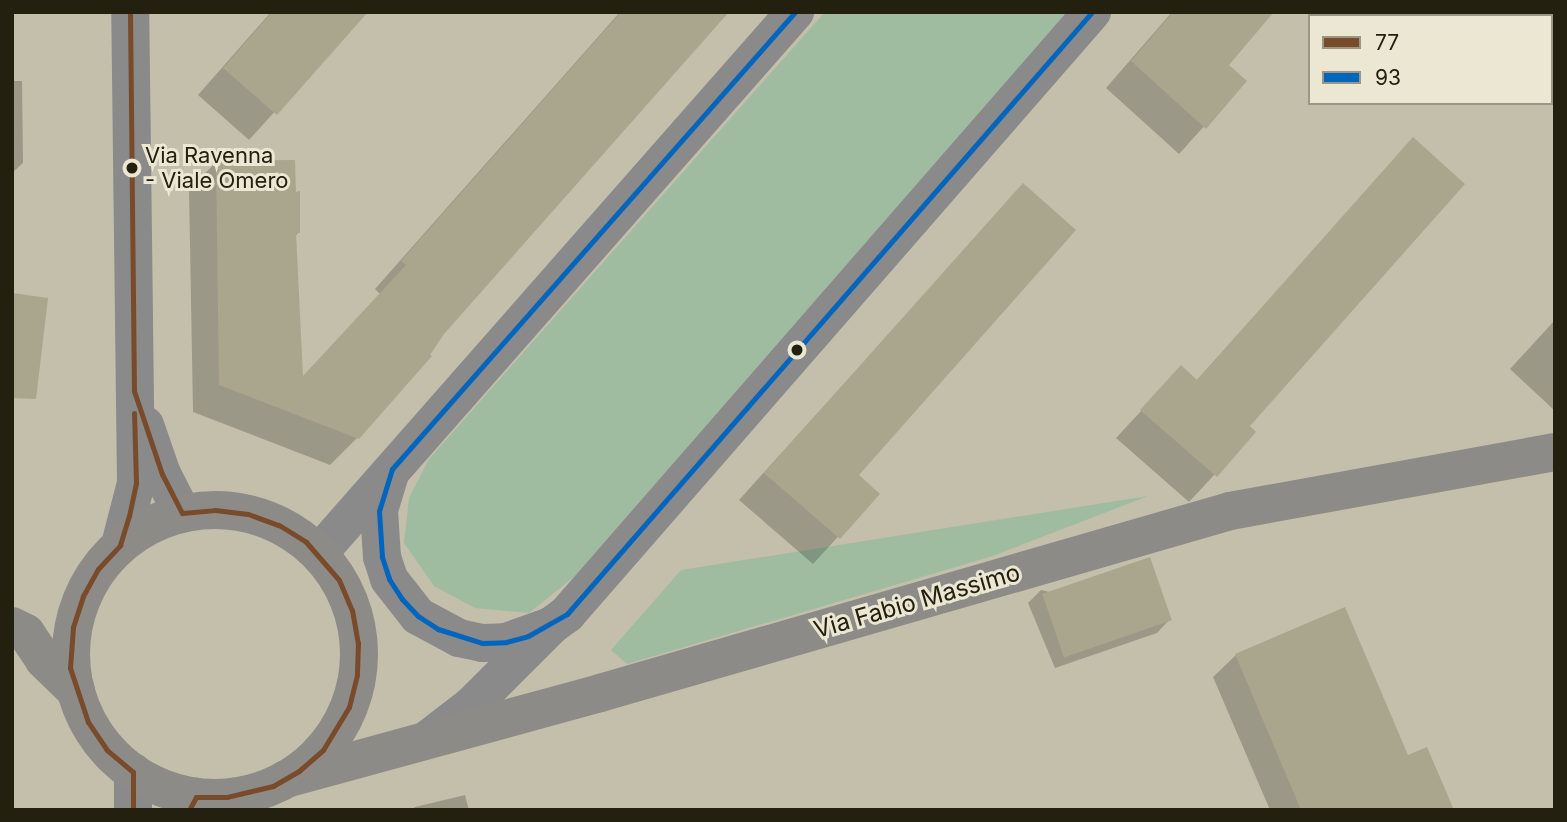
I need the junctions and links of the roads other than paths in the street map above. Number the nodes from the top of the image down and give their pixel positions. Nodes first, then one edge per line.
1 (130, 12) edge
2 (795, 12) edge
3 (1092, 12) edge
4 (134, 391) junction
5 (1555, 452) edge
6 (392, 469) junction
7 (183, 513) junction
8 (120, 545) junction
9 (319, 554) junction
10 (77, 611) junction
11 (552, 625) junction
12 (19, 630) edge
13 (76, 691) junction
14 (428, 739) junction
15 (133, 772) junction
16 (286, 779) junction
17 (192, 803) edge
18 (133, 810) edge

1 - 4 street
2 - 6 street
3 - 11 street
4 - 7 street
4 - 8 street
5 - 14 main road, Via Fabio Massimo
6 - 9 street
6 - 11 street
7 - 8 main road
7 - 9 main road
8 - 10 main road
9 - 16 main road
10 - 12 main road
10 - 13 main road
11 - 14 street
12 - 13 main road
13 - 15 main road
14 - 16 main road, Via Fabio Massimo
15 - 17 main road
15 - 18 street
16 - 17 main road

